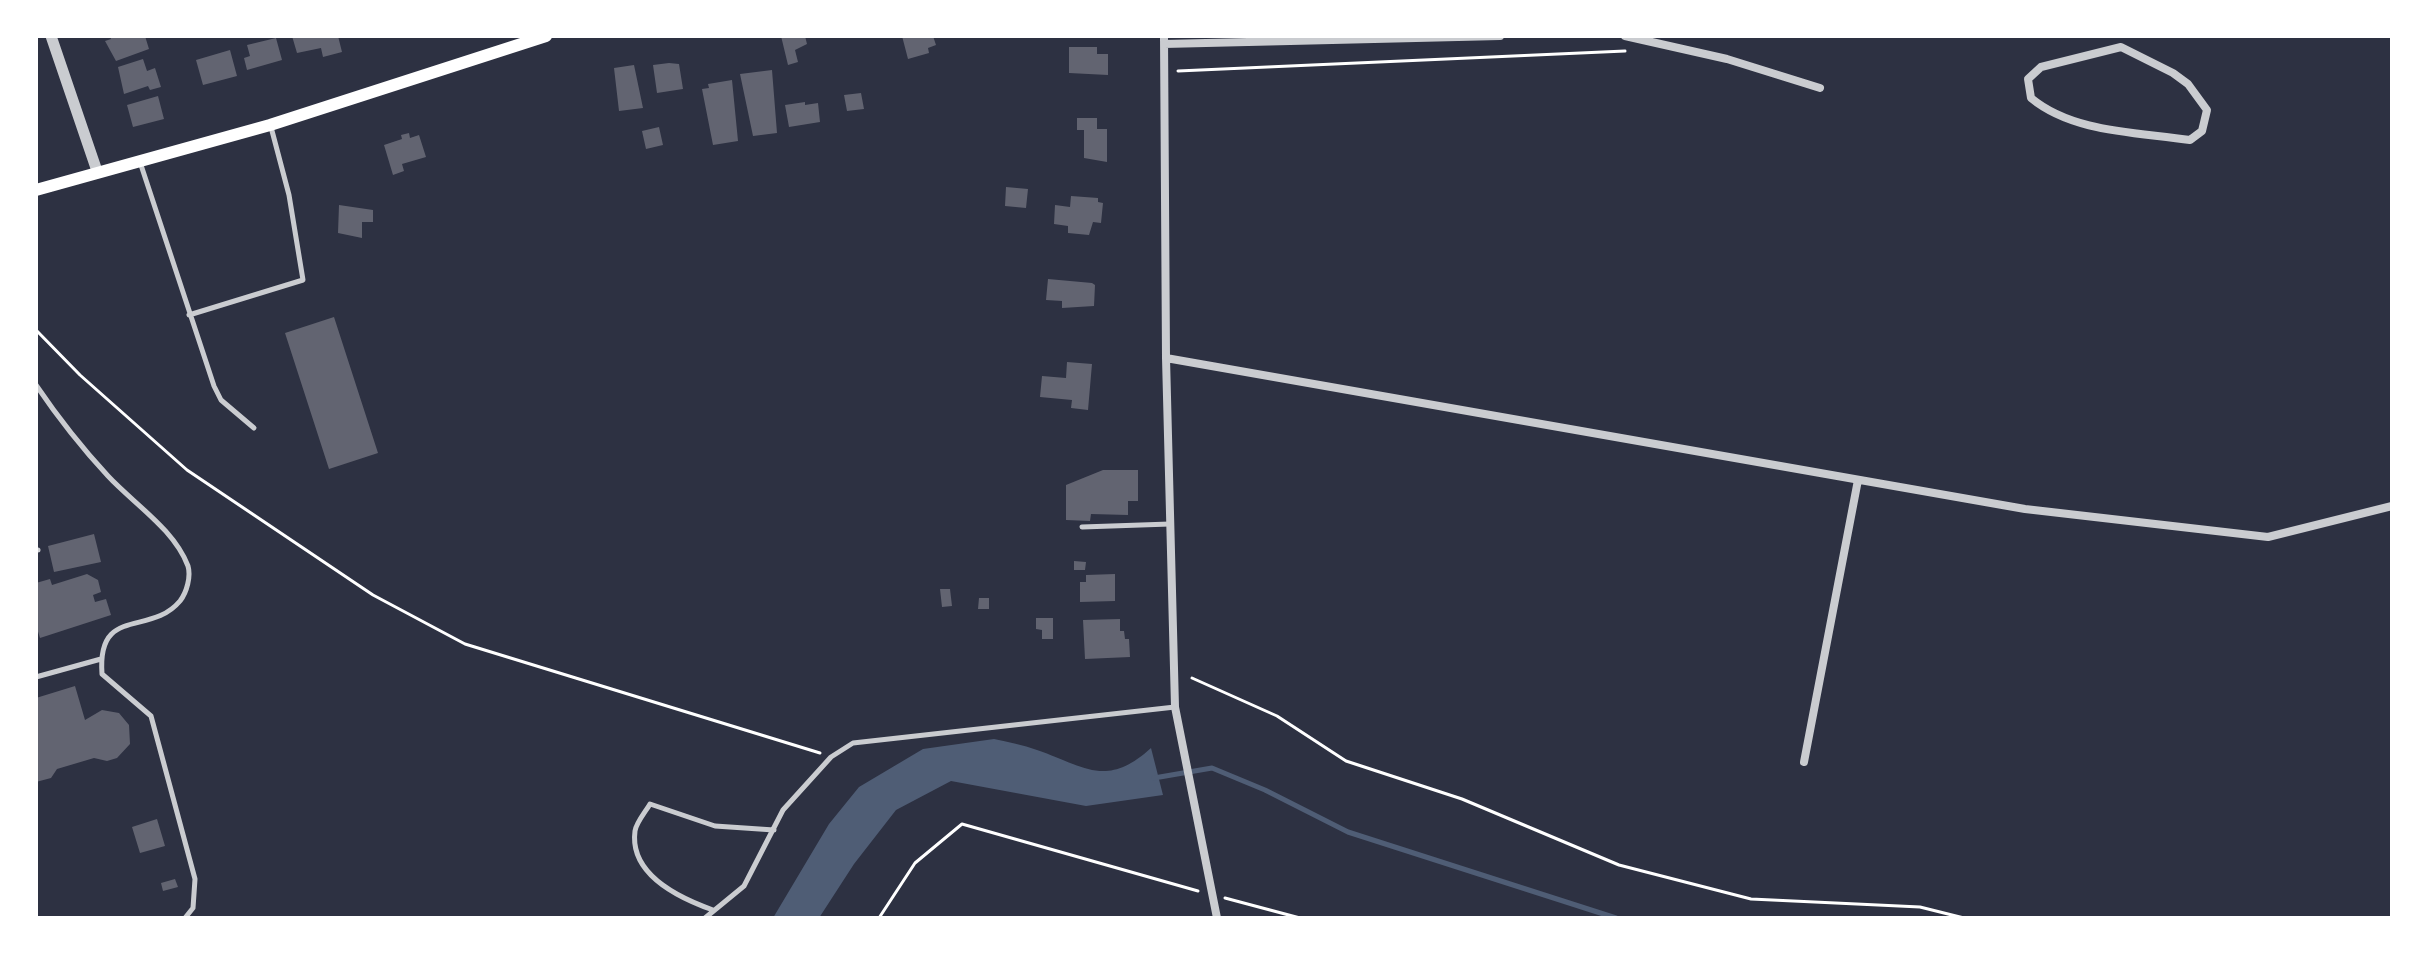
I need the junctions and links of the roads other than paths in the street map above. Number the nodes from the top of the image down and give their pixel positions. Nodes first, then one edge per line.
1 (51, 36) edge
2 (546, 36) edge
3 (1500, 36) edge
4 (1625, 36) edge
5 (2123, 36) edge
6 (1164, 40) edge
7 (2121, 47) junction
8 (1820, 88) dead end
9 (270, 125) junction
10 (139, 160) junction
11 (97, 171) junction
12 (36, 190) edge
13 (189, 315) junction
14 (1166, 358) junction
15 (36, 385) edge
16 (254, 428) dead end
17 (1858, 480) junction
18 (2392, 506) edge
19 (1170, 524) junction
20 (1082, 527) dead end
21 (101, 659) junction
22 (36, 677) edge
23 (1175, 707) junction
24 (1804, 762) dead end
25 (774, 830) junction
26 (714, 910) junction
27 (185, 918) edge
28 (705, 918) edge
29 (1217, 918) edge

1 - 11 street
2 - 9 main road
3 - 6 street
4 - 8 street
5 - 7 street
6 - 14 street
7 - 7 street
9 - 10 main road
9 - 13 lane
10 - 11 main road
10 - 13 lane
11 - 12 main road
13 - 16 lane
14 - 17 street
14 - 19 street
15 - 21 lane
17 - 18 street
17 - 24 street
19 - 20 lane
19 - 23 street
21 - 22 lane
21 - 27 lane
23 - 25 lane
23 - 29 street
25 - 26 lane
25 - 26 lane
26 - 28 lane

